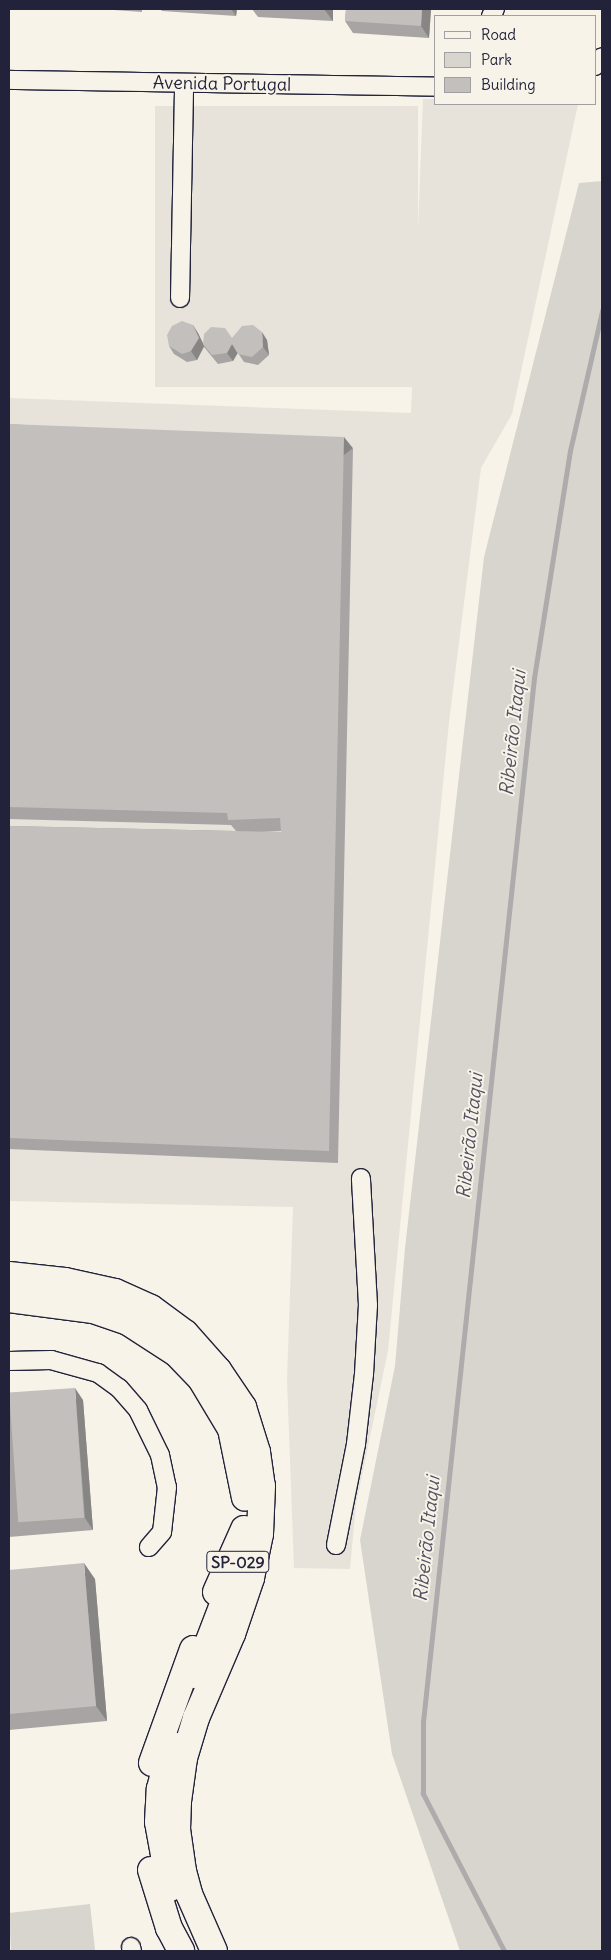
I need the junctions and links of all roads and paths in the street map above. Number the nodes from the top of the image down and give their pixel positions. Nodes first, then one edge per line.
1 (9, 80) edge
2 (184, 84) junction
3 (434, 86) edge
4 (180, 298) dead end
5 (361, 1178) dead end
6 (9, 1275) edge
7 (9, 1299) edge
8 (9, 1362) edge
9 (244, 1529) junction
10 (336, 1545) dead end
11 (149, 1547) dead end
12 (181, 1951) edge
13 (196, 1951) edge
14 (214, 1951) edge

1 - 2 street, Avenida Portugal
2 - 3 street, Avenida Portugal
2 - 4 street
5 - 10 street
6 - 14 highway, SP-029
7 - 9 highway, SP-029
8 - 11 street
9 - 12 highway, SP-029
9 - 13 highway, SP-029

